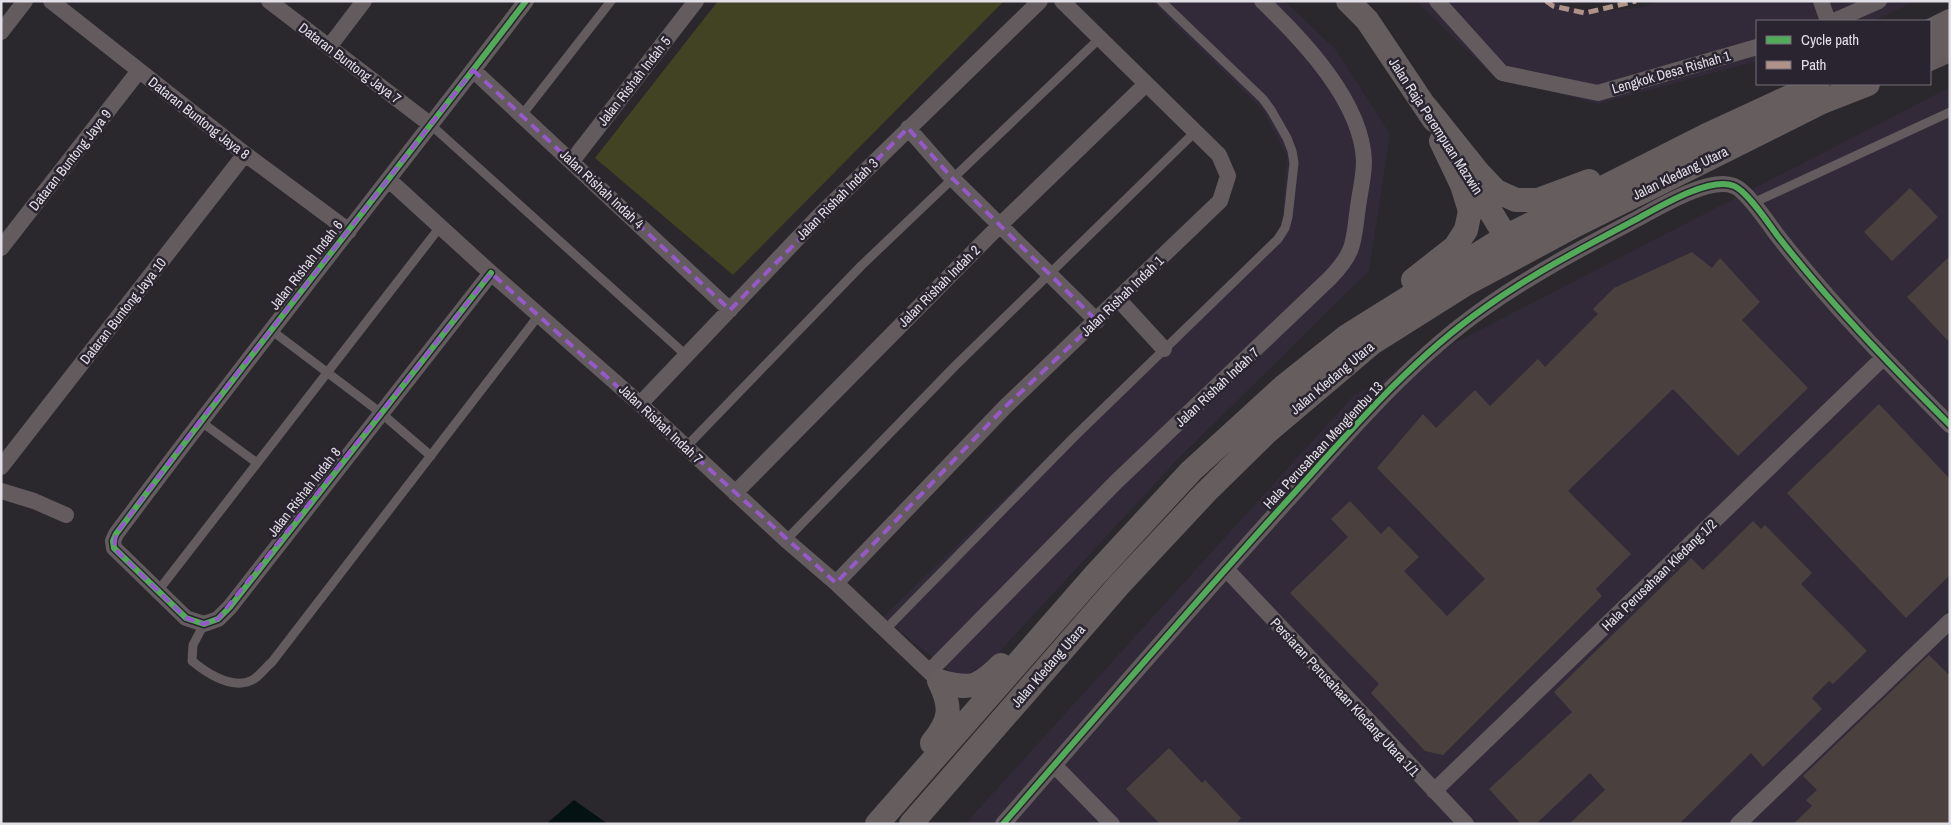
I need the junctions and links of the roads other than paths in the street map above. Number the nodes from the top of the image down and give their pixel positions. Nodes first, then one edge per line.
1 (25, 1) edge
2 (51, 1) edge
3 (269, 1) edge
4 (364, 1) edge
5 (526, 1) edge
6 (611, 1) edge
7 (696, 1) edge
8 (1040, 1) edge
9 (1062, 1) edge
10 (1161, 1) edge
11 (1262, 1) edge
12 (1348, 1) edge
13 (1437, 1) edge
14 (1821, 1) edge
15 (1879, 1) edge
16 (1828, 20) edge
17 (1836, 20) edge
18 (1950, 21) edge
19 (1931, 30) edge
20 (1, 32) edge
21 (1100, 38) junction
22 (1950, 43) edge
23 (329, 47) junction
24 (1756, 47) edge
25 (1931, 52) edge
26 (1950, 58) edge
27 (1931, 68) edge
28 (473, 70) junction
29 (138, 72) junction
30 (1146, 84) junction
31 (1815, 85) edge
32 (1867, 86) edge
33 (1426, 107) junction
34 (1950, 112) edge
35 (522, 115) junction
36 (431, 125) junction
37 (908, 128) junction
38 (1196, 131) junction
39 (1706, 136) junction
40 (245, 154) junction
41 (572, 161) junction
42 (952, 178) junction
43 (389, 180) junction
44 (1753, 203) junction
45 (440, 226) junction
46 (999, 226) junction
47 (349, 231) junction
48 (1512, 246) junction
49 (1, 248) edge
50 (491, 273) junction
51 (1049, 274) junction
52 (1119, 300) junction
53 (730, 310) junction
54 (539, 315) junction
55 (1097, 321) junction
56 (271, 330) junction
57 (1347, 336) junction
58 (1164, 349) junction
59 (686, 356) junction
60 (1883, 358) junction
61 (326, 372) junction
62 (640, 404) junction
63 (381, 413) junction
64 (200, 421) junction
65 (1950, 425) edge
66 (686, 447) junction
67 (431, 456) junction
68 (257, 463) junction
69 (1, 467) edge
70 (1, 491) edge
71 (735, 493) junction
72 (66, 515) dead end
73 (786, 540) junction
74 (1226, 569) junction
75 (1095, 575) junction
76 (836, 584) junction
77 (158, 591) junction
78 (1950, 621) edge
79 (204, 624) junction
80 (886, 630) junction
81 (934, 676) junction
82 (1054, 765) junction
83 (1434, 791) junction
84 (862, 824) edge
85 (877, 824) edge
86 (911, 824) edge
87 (1003, 824) edge
88 (1112, 824) edge
89 (1466, 824) edge
90 (1738, 824) edge

1 - 20 street
2 - 29 street, Dataran Buntong Jaya 8
3 - 23 street, Dataran Buntong Jaya 7
4 - 23 street
5 - 28 street, Jalan Rishah Indah 6
6 - 35 lane
7 - 41 street, Jalan Rishah Indah 5
8 - 37 street, Jalan Rishah Indah 3
9 - 21 street, Jalan Rishah Indah 1
10 - 58 lane
11 - 81 street, Jalan Rishah Indah 7
12 - 33 main road, Jalan Raja Perempuan Mazwin
13 - 24 street, Lengkok Desa Rishah 1
14 - 16 street
15 - 17 street
18 - 19 main road
21 - 30 street, Jalan Rishah Indah 1
21 - 42 lane
22 - 25 main road
23 - 36 street, Dataran Buntong Jaya 7
26 - 27 lane
28 - 35 street, Jalan Rishah Indah 4
28 - 36 street, Jalan Rishah Indah 6
29 - 40 street, Dataran Buntong Jaya 8
29 - 49 street, Dataran Buntong Jaya 9
30 - 38 street, Jalan Rishah Indah 1
30 - 46 street, Jalan Rishah Indah 2
31 - 39 main road, Jalan Kledang Utara
32 - 48 main road, Jalan Kledang Utara
33 - 39 main road
33 - 48 main road, Jalan Raja Perempuan Mazwin
33 - 57 main road
34 - 44 lane
35 - 41 street, Jalan Rishah Indah 4
36 - 43 street, Jalan Rishah Indah 6
36 - 59 lane
37 - 42 street
37 - 53 street, Jalan Rishah Indah 3
38 - 51 lane
38 - 52 street, Jalan Rishah Indah 1
39 - 48 main road, Jalan Kledang Utara
40 - 47 street, Dataran Buntong Jaya 8
40 - 69 street, Dataran Buntong Jaya 10
41 - 53 street, Jalan Rishah Indah 4
42 - 46 street
42 - 66 lane
43 - 45 street, Jalan Rishah Indah 7
43 - 47 street, Jalan Rishah Indah 6
44 - 60 street
44 - 74 street, Hala Perusahaan Menglembu 13
45 - 50 street, Jalan Rishah Indah 7
45 - 61 lane
46 - 51 street
46 - 71 street, Jalan Rishah Indah 2
47 - 56 street, Jalan Rishah Indah 6
48 - 57 main road, Jalan Kledang Utara
48 - 86 main road, Jalan Kledang Utara
50 - 54 street, Jalan Rishah Indah 7
50 - 63 street, Jalan Rishah Indah 8
51 - 55 street
51 - 73 lane
52 - 55 street, Jalan Rishah Indah 1
52 - 58 street
53 - 59 street, Jalan Rishah Indah 3
54 - 62 street, Jalan Rishah Indah 7
54 - 67 lane
55 - 76 street, Jalan Rishah Indah 1
56 - 61 lane
56 - 64 street, Jalan Rishah Indah 6
57 - 75 main road, Jalan Kledang Utara
58 - 80 lane
59 - 62 street, Jalan Rishah Indah 3
60 - 65 street
60 - 83 street, Hala Perusahaan Kledang 1/2
61 - 63 lane
61 - 68 lane
62 - 66 street, Jalan Rishah Indah 7
63 - 67 lane
63 - 79 street, Jalan Rishah Indah 8
64 - 68 lane
64 - 77 street, Jalan Rishah Indah 6
66 - 71 street, Jalan Rishah Indah 7
67 - 79 lane
68 - 77 lane
70 - 72 street
71 - 73 street, Jalan Rishah Indah 7
73 - 76 street, Jalan Rishah Indah 7
74 - 82 street, Hala Perusahaan Menglembu 13
74 - 83 street, Persiaran Perusahaan Kledang Utara 1/1
75 - 81 main road
75 - 85 main road, Jalan Kledang Utara
76 - 80 street, Jalan Rishah Indah 7
77 - 79 street
78 - 90 street
80 - 81 street, Jalan Rishah Indah 7
81 - 84 main road
82 - 87 street, Hala Perusahaan Menglembu 13
82 - 88 street
83 - 89 street, Persiaran Perusahaan Kledang Utara 1/1

